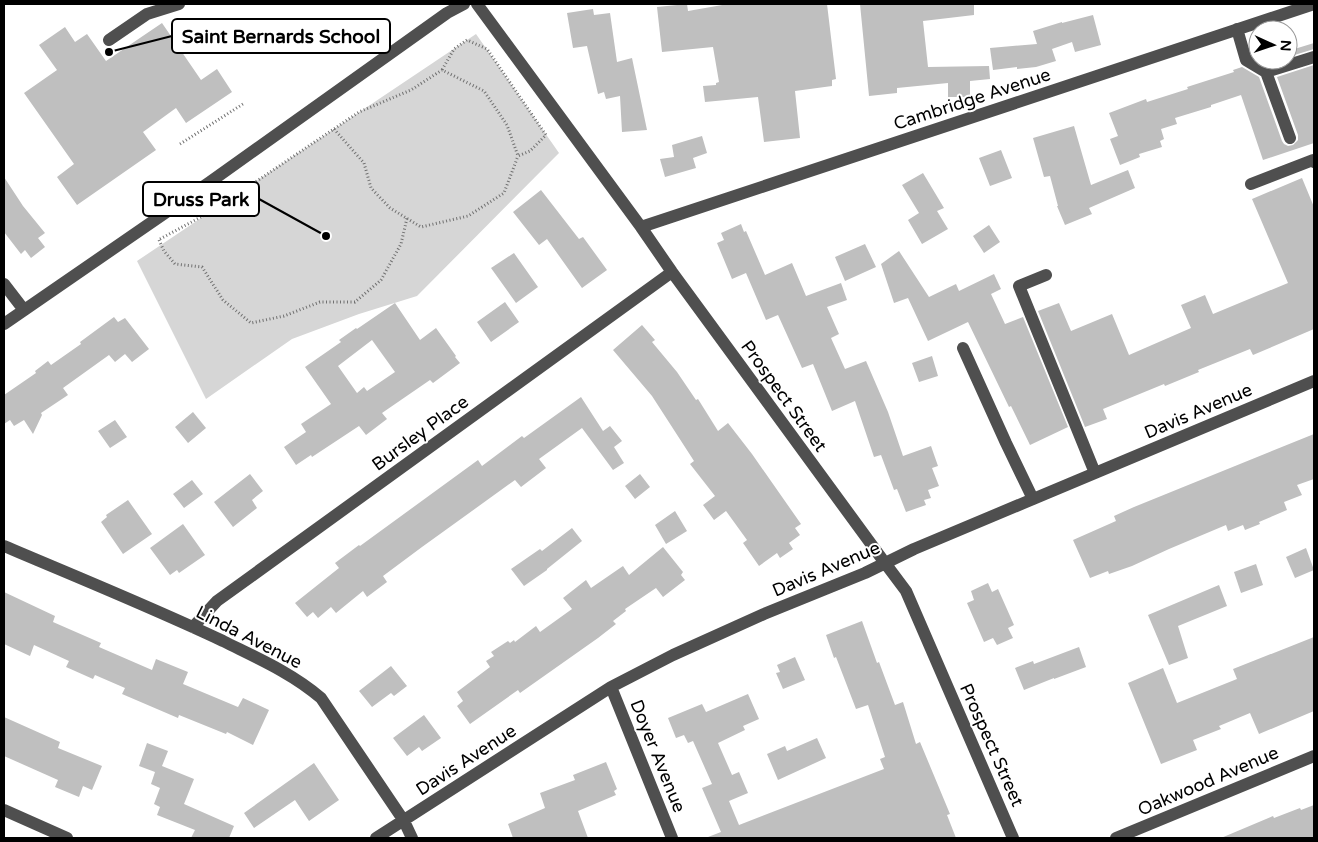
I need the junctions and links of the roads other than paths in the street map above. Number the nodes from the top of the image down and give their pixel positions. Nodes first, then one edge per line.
1 (179, 4) edge
2 (464, 4) edge
3 (477, 4) edge
4 (1314, 4) edge
5 (1237, 29) junction
6 (109, 40) dead end
7 (1314, 57) edge
8 (1266, 72) junction
9 (1290, 138) dead end
10 (1314, 162) edge
11 (1251, 184) dead end
12 (641, 227) junction
13 (672, 272) junction
14 (1046, 275) dead end
15 (4, 284) edge
16 (24, 310) junction
17 (4, 324) edge
18 (964, 348) dead end
19 (1314, 381) edge
20 (1095, 473) junction
21 (1033, 499) junction
22 (4, 546) edge
23 (885, 563) junction
24 (193, 627) junction
25 (611, 687) junction
26 (1314, 756) edge
27 (4, 810) edge
28 (404, 821) junction
29 (67, 838) edge
30 (376, 838) edge
31 (412, 838) edge
32 (672, 838) edge
33 (1013, 838) edge
34 (1116, 838) edge

1 - 6 street
2 - 16 street
3 - 12 street, Prospect Street
4 - 5 street, Cambridge Avenue
5 - 8 street
5 - 12 street, Cambridge Avenue
7 - 8 street
8 - 9 street
10 - 11 street
12 - 13 street, Prospect Street
13 - 23 street, Prospect Street
13 - 24 street, Bursley Place
14 - 20 street
15 - 16 street
16 - 17 street
18 - 21 street
19 - 20 street, Davis Avenue
20 - 21 street, Davis Avenue
21 - 23 street, Davis Avenue
22 - 24 street, Linda Avenue
23 - 25 street, Davis Avenue
23 - 33 street, Prospect Street
24 - 28 street, Linda Avenue
25 - 28 street, Davis Avenue
25 - 32 street, Doyer Avenue
26 - 34 street, Oakwood Avenue
27 - 29 street
28 - 30 street, Davis Avenue
28 - 31 street, Linda Avenue

